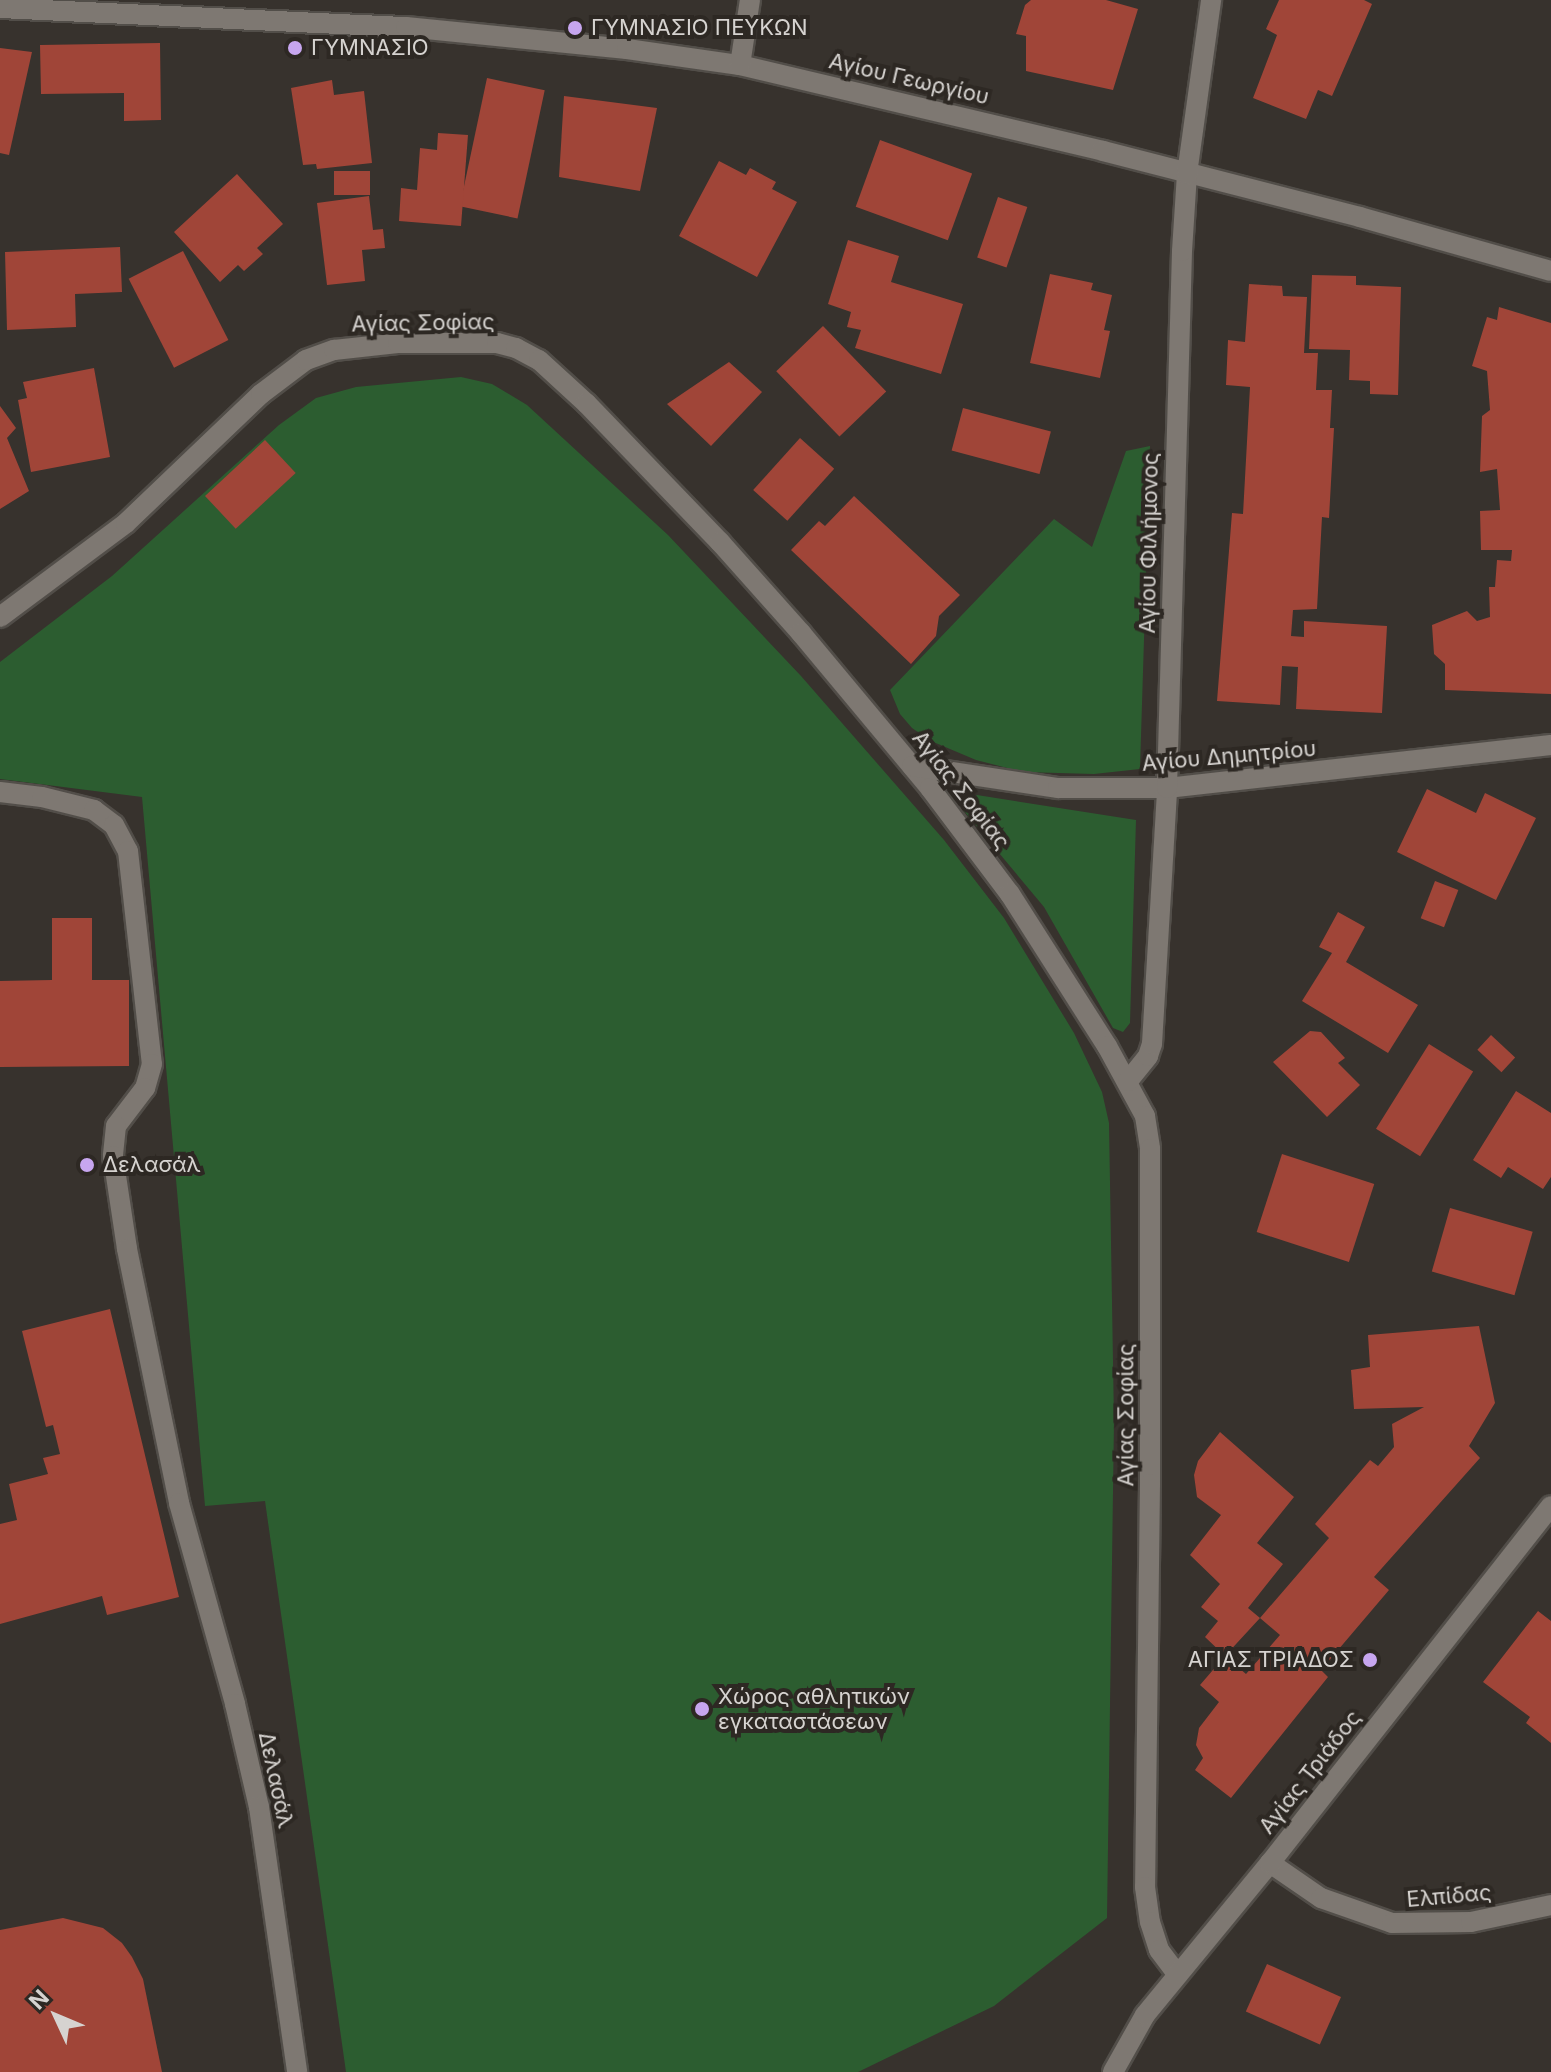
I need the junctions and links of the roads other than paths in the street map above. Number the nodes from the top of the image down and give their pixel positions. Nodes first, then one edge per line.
1 (750, 0) edge
2 (1211, 0) edge
3 (0, 8) edge
4 (192, 9) edge
5 (740, 65) junction
6 (1187, 174) junction
7 (1551, 271) edge
8 (0, 617) edge
9 (1551, 745) edge
10 (912, 766) junction
11 (1167, 788) junction
12 (0, 792) edge
13 (1128, 1081) junction
14 (1551, 1506) edge
15 (1270, 1863) junction
16 (1551, 1905) edge
17 (1178, 1975) junction
18 (297, 2072) edge
19 (1113, 2072) edge

1 - 5 street
2 - 6 street, Αγίου Φιλήμονος
3 - 4 street, Αγίου Γεωργίου
4 - 5 street, Αγίου Γεωργίου
5 - 6 street, Αγίου Γεωργίου
6 - 7 street, Αγίου Γεωργίου
6 - 11 street, Αγίου Φιλήμονος
8 - 10 street, Αγίας Σοφίας
9 - 11 street, Αγίου Δημητρίου
10 - 11 street, Αγίου Δημητρίου
10 - 13 street, Αγίας Σοφίας
11 - 13 street, Αγίου Φιλήμονος
12 - 18 street, Δελασάλ
13 - 17 street, Αγίας Σοφίας
14 - 15 street, Αγίας Τριάδος
15 - 16 street, Ελπίδας
15 - 17 street, Αγίας Τριάδος
17 - 19 street, Αγίας Τριάδος

